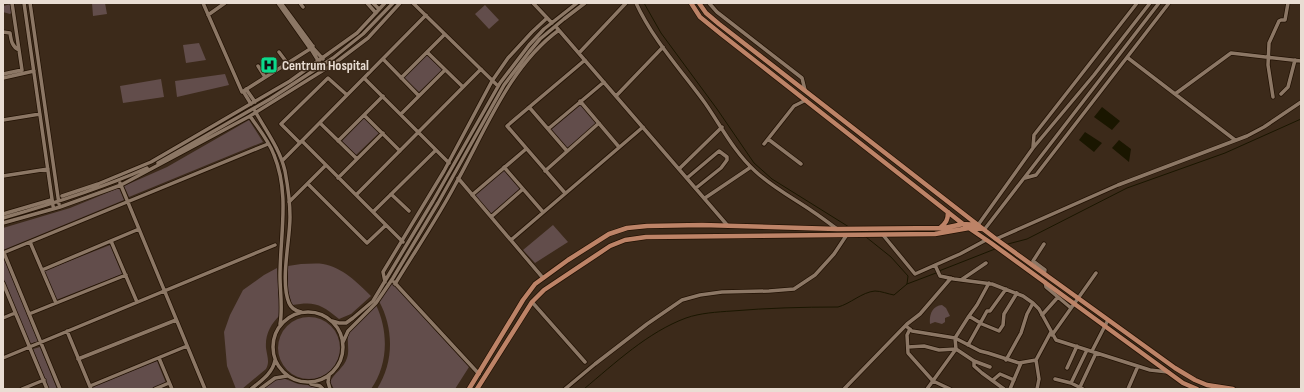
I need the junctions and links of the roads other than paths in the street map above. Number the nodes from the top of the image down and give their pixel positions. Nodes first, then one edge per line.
1 (12, 3) edge
2 (24, 3) edge
3 (30, 3) edge
4 (203, 3) edge
5 (225, 3) edge
6 (278, 3) edge
7 (281, 3) edge
8 (367, 3) edge
9 (373, 3) edge
10 (385, 3) edge
11 (393, 3) edge
12 (400, 3) edge
13 (413, 3) edge
14 (533, 3) edge
15 (577, 3) edge
16 (585, 3) edge
17 (626, 3) edge
18 (636, 3) edge
19 (690, 3) edge
20 (699, 3) edge
21 (709, 3) edge
22 (1137, 3) edge
23 (1150, 3) edge
24 (1159, 3) edge
25 (1169, 3) edge
26 (1288, 3) edge
27 (380, 9) junction
28 (376, 13) junction
29 (208, 15) junction
30 (426, 15) junction
31 (547, 18) junction
32 (552, 23) junction
33 (555, 26) junction
34 (559, 30) junction
35 (3, 32) edge
36 (445, 34) junction
37 (663, 47) junction
38 (311, 48) junction
39 (19, 50) junction
40 (280, 52) dead end
41 (427, 52) junction
42 (579, 53) junction
43 (1269, 57) junction
44 (1128, 58) junction
45 (323, 59) junction
46 (383, 59) junction
47 (585, 60) junction
48 (1295, 60) junction
49 (1301, 61) edge
50 (319, 62) junction
51 (288, 64) junction
52 (258, 66) dead end
53 (481, 69) junction
54 (445, 70) junction
55 (34, 71) junction
56 (3, 74) edge
57 (265, 77) junction
58 (3, 78) edge
59 (364, 78) junction
60 (401, 78) junction
61 (492, 81) junction
62 (604, 82) junction
63 (498, 86) junction
64 (463, 87) junction
65 (245, 90) junction
66 (805, 90) junction
67 (1174, 94) junction
68 (1281, 94) dead end
69 (347, 95) junction
70 (383, 96) junction
71 (419, 96) junction
72 (616, 96) junction
73 (1273, 97) dead end
74 (806, 100) junction
75 (580, 101) junction
76 (255, 102) junction
77 (1301, 102) edge
78 (251, 104) junction
79 (529, 107) junction
80 (253, 108) junction
81 (247, 111) junction
82 (256, 113) junction
83 (40, 114) junction
84 (401, 114) junction
85 (364, 115) junction
86 (250, 116) junction
87 (3, 120) edge
88 (320, 123) junction
89 (599, 123) junction
90 (643, 127) junction
91 (722, 127) junction
92 (548, 129) junction
93 (418, 132) junction
94 (383, 133) junction
95 (768, 139) junction
96 (1235, 140) junction
97 (338, 141) junction
98 (301, 142) junction
99 (268, 144) junction
100 (764, 144) dead end
101 (619, 147) junction
102 (1033, 148) junction
103 (526, 149) junction
104 (400, 150) junction
105 (436, 150) junction
106 (567, 151) junction
107 (356, 159) junction
108 (282, 162) junction
109 (449, 162) junction
110 (802, 164) dead end
111 (326, 165) junction
112 (453, 167) junction
113 (504, 167) junction
114 (751, 167) junction
115 (48, 169) junction
116 (680, 169) junction
117 (545, 170) junction
118 (454, 175) junction
119 (3, 176) edge
120 (338, 178) junction
121 (687, 178) junction
122 (1024, 178) junction
123 (458, 179) junction
124 (120, 183) junction
125 (308, 184) junction
126 (99, 186) junction
127 (696, 188) junction
128 (523, 189) junction
129 (57, 190) junction
130 (565, 193) junction
131 (391, 194) junction
132 (356, 195) junction
133 (472, 195) junction
134 (62, 196) junction
135 (70, 198) junction
136 (704, 198) junction
137 (128, 201) junction
138 (52, 202) junction
139 (59, 202) junction
140 (289, 202) junction
141 (60, 207) junction
142 (54, 209) junction
143 (409, 211) dead end
144 (373, 212) junction
145 (543, 212) junction
146 (948, 212) junction
147 (3, 214) edge
148 (12, 214) junction
149 (491, 217) junction
150 (3, 218) edge
151 (3, 223) edge
152 (386, 224) junction
153 (963, 224) junction
154 (978, 225) junction
155 (728, 226) junction
156 (940, 228) junction
157 (969, 228) junction
158 (139, 229) junction
159 (839, 229) junction
160 (984, 230) junction
161 (883, 235) junction
162 (847, 236) junction
163 (511, 240) junction
164 (986, 240) junction
165 (998, 240) junction
166 (111, 241) junction
167 (402, 241) junction
168 (30, 242) junction
169 (407, 243) junction
170 (1044, 244) dead end
171 (275, 245) dead end
172 (3, 253) edge
173 (986, 264) dead end
174 (935, 265) junction
175 (42, 270) junction
176 (1096, 273) dead end
177 (126, 274) junction
178 (1044, 274) junction
179 (543, 278) junction
180 (951, 278) junction
181 (392, 280) junction
182 (962, 280) junction
183 (385, 282) junction
184 (1045, 282) junction
185 (3, 283) edge
186 (989, 283) junction
187 (395, 284) junction
188 (1006, 289) junction
189 (164, 291) junction
190 (1017, 293) junction
191 (1058, 297) junction
192 (1078, 298) junction
193 (137, 302) junction
194 (532, 302) junction
195 (56, 303) junction
196 (1033, 303) junction
197 (1072, 306) junction
198 (304, 312) junction
199 (16, 313) junction
200 (29, 314) junction
201 (1042, 315) junction
202 (969, 316) junction
203 (3, 318) edge
204 (176, 320) junction
205 (1108, 320) junction
206 (332, 321) junction
207 (981, 323) junction
208 (280, 324) junction
209 (906, 326) junction
210 (1105, 326) junction
211 (910, 329) junction
212 (67, 331) junction
213 (1052, 333) junction
214 (954, 338) junction
215 (40, 342) junction
216 (343, 342) junction
217 (968, 345) junction
218 (187, 346) junction
219 (1077, 346) junction
220 (30, 347) junction
221 (908, 347) junction
222 (956, 349) junction
223 (1090, 351) junction
224 (1096, 353) junction
225 (3, 358) edge
226 (159, 358) junction
227 (78, 359) junction
228 (275, 359) junction
229 (1006, 360) junction
230 (1036, 360) junction
231 (974, 361) junction
232 (585, 362) dead end
233 (1021, 363) junction
234 (1138, 366) junction
235 (990, 367) dead end
236 (1067, 368) dead end
237 (1169, 373) junction
238 (479, 374) junction
239 (288, 376) junction
240 (329, 376) junction
241 (1055, 379) dead end
242 (44, 380) junction
243 (993, 380) junction
244 (1014, 380) junction
245 (933, 381) junction
246 (169, 383) junction
247 (306, 383) junction
248 (1071, 383) junction
249 (90, 388) edge
250 (1082, 388) edge
251 (22, 389) edge
252 (47, 389) edge
253 (60, 389) edge
254 (155, 389) edge
255 (172, 389) edge
256 (205, 389) edge
257 (251, 389) edge
258 (260, 389) edge
259 (323, 389) edge
260 (330, 389) edge
261 (469, 389) edge
262 (477, 389) edge
263 (565, 389) edge
264 (844, 389) edge
265 (927, 389) edge
266 (950, 389) edge
267 (1004, 389) edge
268 (1010, 389) edge
269 (1037, 389) edge
270 (1128, 389) edge
271 (1197, 389) edge
272 (1233, 389) edge

1 - 39 street
2 - 55 street
3 - 129 street
4 - 29 street
5 - 29 street
6 - 38 street
7 - 38 street
8 - 28 street
9 - 27 street
10 - 27 street
11 - 80 street
12 - 82 street
13 - 30 street
14 - 31 street
15 - 32 street
16 - 33 street
17 - 42 street
18 - 37 street
19 - 74 main road
20 - 66 main road
21 - 66 street
22 - 102 street
23 - 102 street
24 - 122 street
25 - 44 street
26 - 43 street
27 - 28 street
28 - 45 street
29 - 65 street
30 - 36 street
30 - 46 street
31 - 32 street
31 - 61 street
32 - 63 street
33 - 34 street
33 - 118 street
34 - 42 street
34 - 123 street
35 - 39 street
36 - 41 street
36 - 53 street
37 - 72 street
37 - 91 street
38 - 45 street
38 - 50 street
38 - 51 street
39 - 56 street
40 - 51 street
41 - 54 street
41 - 60 street
42 - 47 street
43 - 48 street
43 - 67 street
43 - 73 street
44 - 67 street
44 - 122 street
45 - 50 street
46 - 59 street
46 - 60 street
47 - 62 street
47 - 79 street
48 - 49 street
48 - 68 street
50 - 76 street
51 - 57 street
52 - 57 street
53 - 61 street
53 - 64 street
54 - 64 street
54 - 71 street
55 - 58 street
55 - 83 street
57 - 65 street
59 - 69 street
59 - 70 street
60 - 71 street
61 - 63 street
61 - 109 street
62 - 72 street
62 - 75 street
63 - 112 street
64 - 93 street
65 - 76 street
65 - 78 street
66 - 154 main road
67 - 96 street
69 - 88 street
69 - 98 street
70 - 84 street
70 - 85 street
71 - 84 street
72 - 90 street
74 - 95 street
74 - 146 main road
75 - 89 street
75 - 92 street
76 - 78 street
77 - 96 street
78 - 126 street
79 - 92 street
79 - 103 street
80 - 81 street
80 - 82 street
81 - 86 street
81 - 124 street
82 - 86 street
82 - 108 street
83 - 87 street
83 - 115 street
84 - 93 street
85 - 94 street
85 - 97 street
86 - 99 street
86 - 124 street
88 - 97 street
88 - 98 street
89 - 101 street
89 - 106 street
90 - 101 street
90 - 116 street
91 - 114 street
91 - 116 street
92 - 106 street
93 - 104 street
93 - 105 street
94 - 104 street
94 - 107 street
95 - 100 street
95 - 110 street
96 - 165 street
97 - 107 street
98 - 108 street
98 - 111 street
99 - 137 street
99 - 208 street
101 - 130 street
102 - 154 street
103 - 113 street
103 - 117 street
104 - 132 street
105 - 109 street
105 - 131 street
106 - 117 street
107 - 120 street
108 - 140 street
109 - 112 street
109 - 167 street
111 - 120 street
111 - 125 street
112 - 169 street
113 - 128 street
113 - 133 street
114 - 136 street
114 - 159 street
115 - 119 street
115 - 138 street
116 - 121 street
117 - 130 street
118 - 123 street
118 - 181 street
120 - 132 street
121 - 127 street
121 - 127 street
122 - 160 street
123 - 133 street
123 - 187 street
124 - 126 street
124 - 137 street
124 - 141 street
125 - 140 street
125 - 152 street
126 - 134 street
126 - 135 street
127 - 136 street
128 - 145 street
128 - 149 street
129 - 134 street
129 - 139 street
130 - 145 street
131 - 143 street
131 - 144 street
132 - 144 street
133 - 149 street
134 - 135 street
135 - 139 street
136 - 155 street
137 - 158 street
137 - 168 street
138 - 139 street
138 - 142 street
138 - 148 street
138 - 148 street
139 - 141 street
140 - 198 street
141 - 142 street
142 - 151 street
144 - 152 street
145 - 163 street
146 - 153 main road
146 - 156 main road
147 - 148 street
148 - 150 street
149 - 163 street
152 - 167 street
153 - 154 main road
153 - 156 main road
153 - 157 main road
154 - 160 main road
155 - 159 main road
155 - 179 main road
156 - 159 main road
157 - 160 main road
157 - 161 main road
157 - 164 main road
158 - 166 street
158 - 189 street
160 - 165 main road
161 - 162 main road
161 - 174 street
162 - 194 main road
162 - 263 street
163 - 179 street
164 - 174 street
164 - 184 main road
165 - 178 main road
166 - 175 street
166 - 177 street
167 - 169 street
167 - 183 street
168 - 172 street
168 - 175 street
169 - 183 street
170 - 178 street
171 - 189 street
172 - 200 street
173 - 182 street
174 - 180 street
175 - 195 street
176 - 192 street
177 - 193 street
177 - 195 street
178 - 192 main road
179 - 238 main road
180 - 182 street
180 - 209 street
181 - 187 street
181 - 216 street
182 - 186 street
183 - 206 street
184 - 191 street
184 - 197 main road
185 - 199 street
186 - 188 street
186 - 202 street
187 - 238 street
188 - 190 street
188 - 207 street
189 - 193 street
189 - 204 street
190 - 196 street
190 - 207 street
191 - 197 street
191 - 201 street
192 - 197 street
192 - 205 main road
193 - 212 street
194 - 232 street
194 - 262 main road
195 - 200 street
196 - 201 street
196 - 229 street
197 - 210 main road
197 - 213 street
198 - 206 street
198 - 208 street
199 - 203 street
199 - 220 street
200 - 215 street
201 - 213 street
202 - 207 street
202 - 214 street
204 - 218 street
204 - 227 street
205 - 210 street
205 - 272 main road
206 - 216 street
207 - 217 street
208 - 228 street
209 - 211 street
209 - 264 street
210 - 223 street
210 - 237 main road
211 - 214 street
211 - 221 street
212 - 215 street
212 - 227 street
213 - 219 street
213 - 230 street
214 - 217 street
214 - 222 street
215 - 220 street
215 - 253 street
216 - 240 street
217 - 229 street
218 - 226 street
218 - 256 street
219 - 223 street
219 - 236 street
220 - 225 street
220 - 242 street
221 - 222 street
221 - 245 street
222 - 231 street
222 - 245 street
223 - 224 street
223 - 248 street
224 - 234 street
224 - 250 street
226 - 246 street
226 - 249 street
227 - 249 street
228 - 239 street
228 - 257 street
229 - 233 street
230 - 233 street
230 - 269 street
231 - 235 street
231 - 243 street
233 - 244 street
234 - 237 street
234 - 270 street
237 - 271 main road
238 - 261 main road
239 - 247 street
239 - 258 street
240 - 247 street
240 - 260 street
241 - 248 street
242 - 251 street
242 - 252 street
243 - 244 street
243 - 267 street
244 - 268 street
245 - 265 street
245 - 266 street
246 - 254 street
246 - 255 street
247 - 259 street
248 - 250 street

